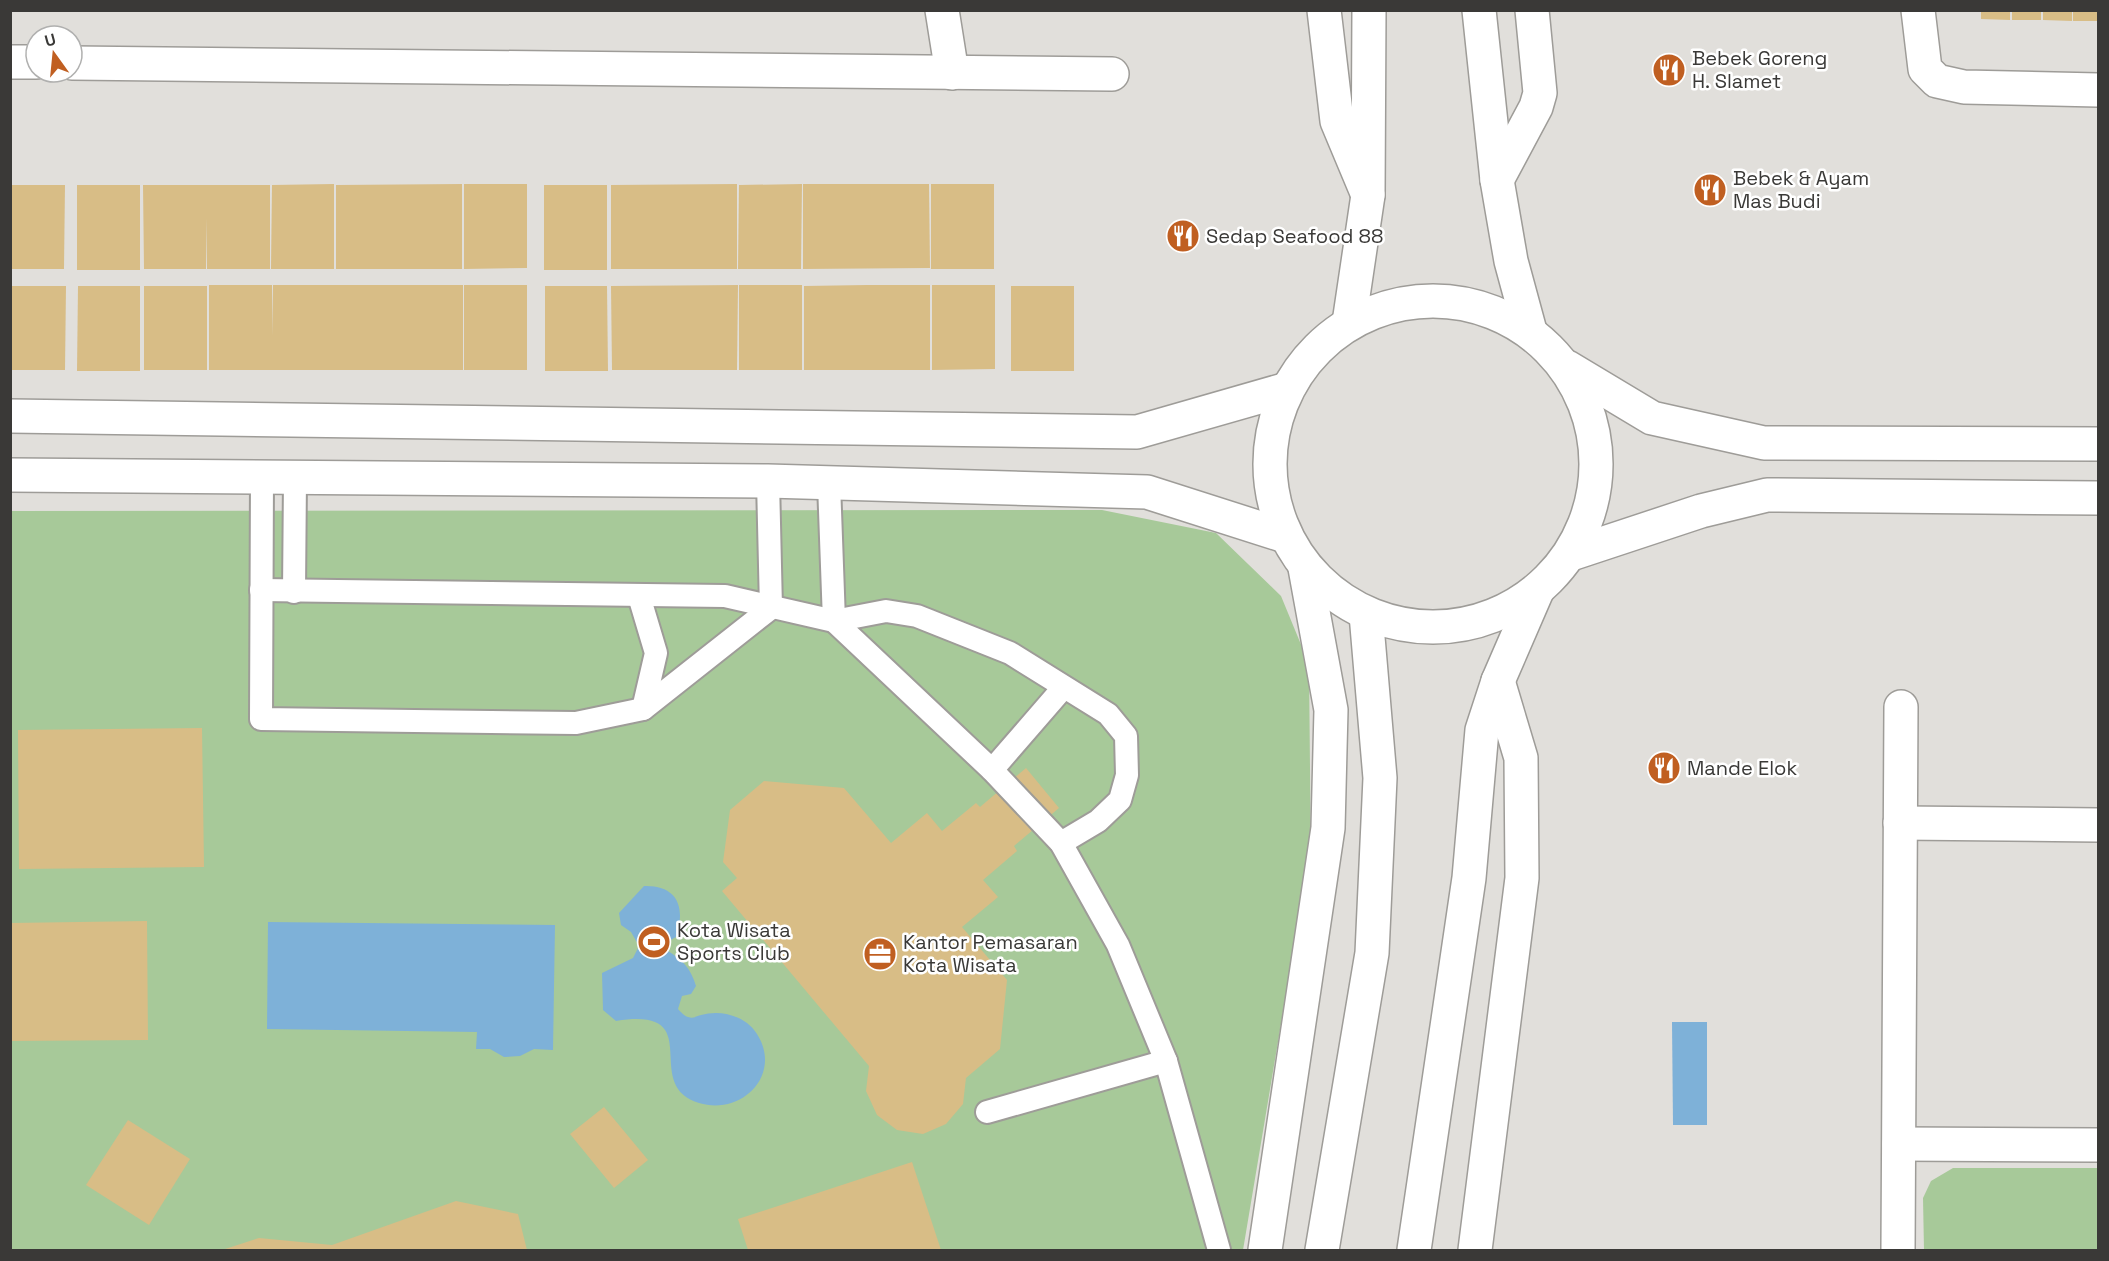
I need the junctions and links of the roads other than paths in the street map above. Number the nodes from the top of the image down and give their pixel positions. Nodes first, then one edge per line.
1 (942, 10) edge
2 (1324, 10) edge
3 (1369, 10) edge
4 (1479, 10) edge
5 (1532, 10) edge
6 (1918, 10) edge
7 (84, 63) edge
8 (952, 73) junction
9 (1112, 74) dead end
10 (2098, 90) edge
11 (1497, 180) junction
12 (1368, 195) junction
13 (1349, 323) junction
14 (1530, 331) junction
15 (1566, 366) junction
16 (1287, 389) junction
17 (10, 416) edge
18 (2098, 444) edge
19 (10, 475) edge
20 (262, 477) junction
21 (295, 478) junction
22 (768, 481) junction
23 (829, 483) junction
24 (2098, 498) edge
25 (1285, 536) junction
26 (1571, 554) junction
27 (1305, 568) junction
28 (261, 590) junction
29 (1537, 591) junction
30 (294, 592) junction
31 (639, 596) junction
32 (771, 608) junction
33 (1366, 614) junction
34 (834, 621) junction
35 (1498, 681) junction
36 (1063, 688) junction
37 (1901, 707) dead end
38 (643, 709) junction
39 (992, 770) junction
40 (1900, 823) junction
41 (2098, 825) edge
42 (1061, 843) junction
43 (1166, 1061) junction
44 (987, 1112) dead end
45 (1899, 1144) junction
46 (2098, 1145) edge
47 (1219, 1251) edge
48 (1265, 1251) edge
49 (1322, 1251) edge
50 (1414, 1251) edge
51 (1475, 1251) edge
52 (1899, 1251) edge

1 - 8 street
2 - 12 street
3 - 12 street
4 - 11 street
5 - 11 street
6 - 10 street
7 - 8 street
8 - 9 street
11 - 14 street
12 - 13 street
13 - 14 street
13 - 16 street
14 - 15 street
15 - 18 street
15 - 26 street
16 - 17 street
16 - 25 street
19 - 20 street
20 - 21 street
20 - 28 lane
21 - 22 street
21 - 30 lane
22 - 23 street
22 - 32 lane
23 - 25 street
23 - 34 lane
24 - 26 street
25 - 27 street
26 - 29 street
27 - 33 street
27 - 48 street
28 - 30 lane
28 - 38 lane
29 - 33 street
29 - 35 street
30 - 31 lane
31 - 32 lane
31 - 38 lane
32 - 34 lane
32 - 38 lane
33 - 49 street
34 - 36 lane
34 - 39 lane
35 - 50 street
35 - 51 street
36 - 39 lane
36 - 42 lane
37 - 40 street
39 - 42 lane
40 - 41 street
40 - 45 street
42 - 43 lane
43 - 44 lane
43 - 47 lane
45 - 46 street
45 - 52 street

